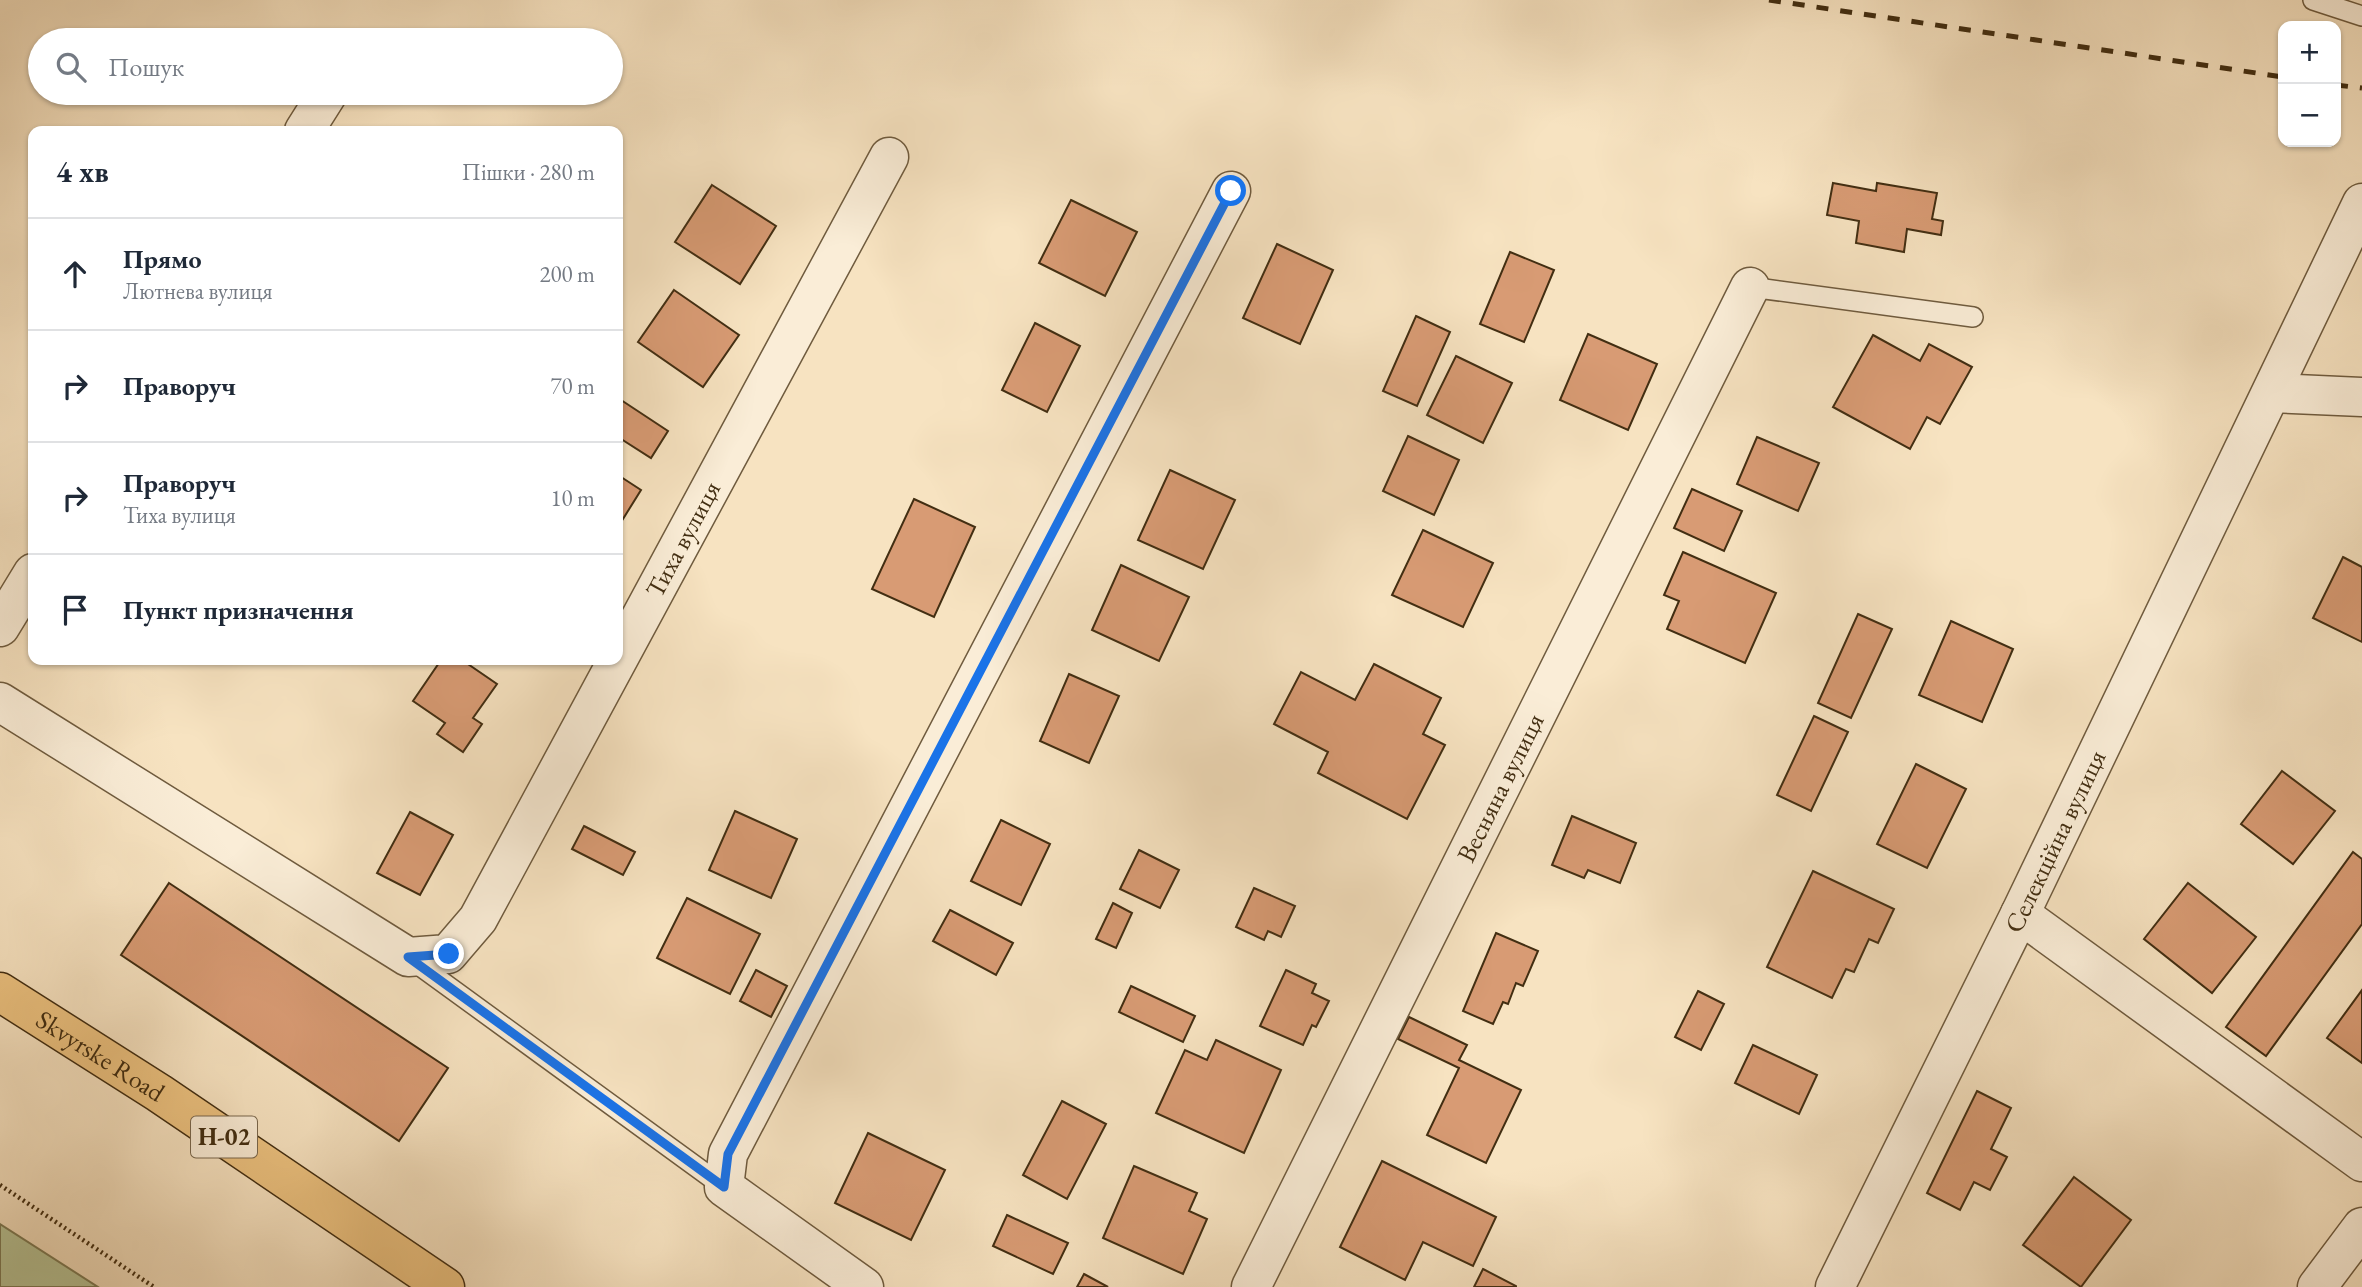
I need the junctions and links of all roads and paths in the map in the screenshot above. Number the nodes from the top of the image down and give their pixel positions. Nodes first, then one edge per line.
1 (2313, 0) edge
2 (2362, 16) edge
3 (320, 105) edge
4 (307, 126) edge
5 (889, 157) dead end
6 (1231, 191) dead end
7 (2362, 203) edge
8 (1751, 287) joint
9 (1973, 317) dead end
10 (2272, 393) junction
11 (2362, 397) edge
12 (28, 581) edge
13 (0, 627) edge
14 (623, 650) edge
15 (615, 665) edge
16 (0, 702) edge
17 (2020, 914) junction
18 (408, 957) junction
19 (0, 992) edge
20 (2362, 1162) edge
21 (0, 1185) edge
22 (724, 1187) junction
23 (2362, 1227) edge
24 (154, 1287) edge
25 (445, 1287) edge
26 (864, 1287) edge
27 (1251, 1287) edge
28 (1835, 1287) edge
29 (2317, 1287) edge

1 - 2 lane
3 - 4 street
5 - 14 street, Тиха вулиця
6 - 22 street
7 - 10 street, Селекційна вулиця
8 - 9 lane
8 - 27 street, Весняна вулиця
10 - 11 street
10 - 17 street, Селекційна вулиця
12 - 13 street
15 - 18 street, Тиха вулиця
16 - 18 street
17 - 20 street
17 - 28 street, Селекційна вулиця
18 - 22 lane
19 - 25 main road, Skvyrske Road / Н-02
21 - 24 path
22 - 26 street
23 - 29 street

